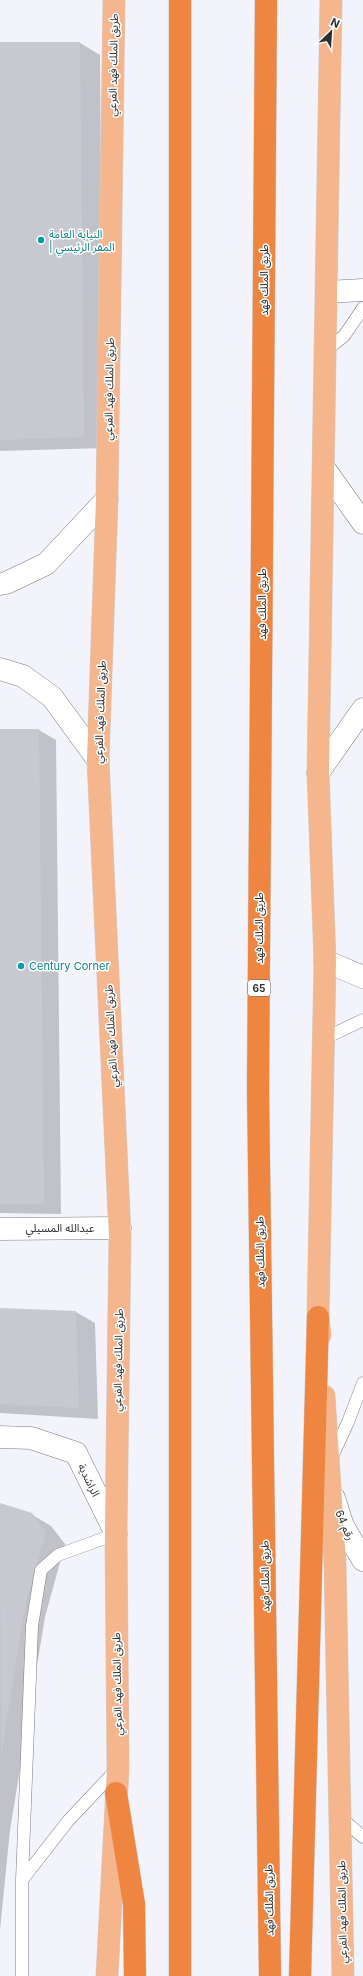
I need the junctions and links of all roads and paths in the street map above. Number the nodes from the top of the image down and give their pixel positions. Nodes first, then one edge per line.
1 (114, 0) edge
2 (180, 0) edge
3 (266, 0) edge
4 (331, 0) edge
5 (363, 290) edge
6 (327, 292) junction
7 (363, 308) edge
8 (326, 350) junction
9 (324, 468) junction
10 (108, 499) junction
11 (363, 523) edge
12 (0, 584) edge
13 (0, 669) edge
14 (363, 709) edge
15 (98, 760) junction
16 (318, 773) junction
17 (325, 961) junction
18 (363, 977) edge
19 (363, 1020) edge
20 (323, 1039) junction
21 (0, 1228) edge
22 (120, 1228) junction
23 (318, 1317) junction
24 (363, 1383) edge
25 (0, 1437) edge
26 (329, 1464) junction
27 (331, 1489) junction
28 (116, 1534) junction
29 (363, 1560) edge
30 (118, 1768) junction
31 (116, 1793) junction
32 (340, 1818) junction
33 (363, 1837) edge
34 (22, 1880) junction
35 (22, 1976) edge
36 (107, 1976) edge
37 (135, 1976) edge
38 (180, 1976) edge
39 (270, 1976) edge
40 (300, 1976) edge
41 (343, 1976) edge

1 - 10 main road, طريق الملك فهد الفرعي
2 - 38 highway
3 - 39 highway, طريق الملك فهد / 65
4 - 6 main road, طريق الملك فهد الفرعي
5 - 6 street
6 - 8 main road, طريق الملك فهد الفرعي
7 - 8 lane
8 - 9 main road, طريق الملك فهد الفرعي
9 - 11 street
9 - 16 main road, طريق الملك فهد الفرعي
10 - 12 street
10 - 15 main road, طريق الملك فهد الفرعي
13 - 15 street
14 - 16 street
15 - 22 main road, طريق الملك فهد الفرعي
16 - 17 main road, طريق الملك فهد الفرعي
17 - 18 street
17 - 20 main road, طريق الملك فهد الفرعي
19 - 20 lane
20 - 23 main road, طريق الملك فهد الفرعي
21 - 22 street, عبدالله المسيلي
22 - 28 main road, طريق الملك فهد الفرعي
23 - 26 main road, طريق الملك فهد الفرعي
23 - 40 highway
24 - 26 lane
25 - 28 street, الراشدية
26 - 27 main road, طريق الملك فهد الفرعي
27 - 29 street, رقم 64
27 - 32 main road, طريق الملك فهد الفرعي
28 - 30 main road, طريق الملك فهد الفرعي
28 - 34 lane
30 - 31 main road, طريق الملك فهد الفرعي
30 - 34 lane
31 - 36 main road, طريق الملك فهد الفرعي
31 - 37 highway
32 - 33 lane
32 - 41 main road, طريق الملك فهد الفرعي
34 - 35 lane

